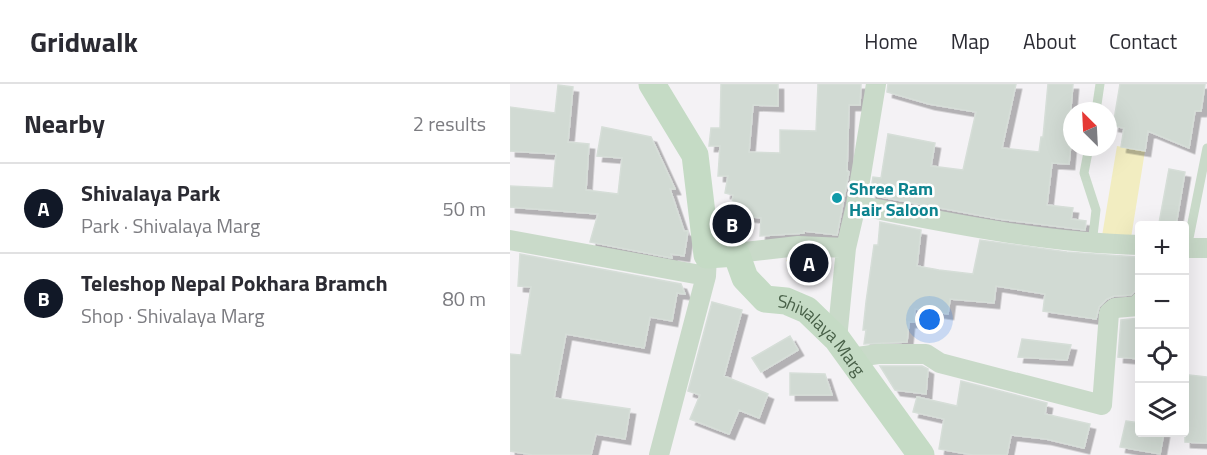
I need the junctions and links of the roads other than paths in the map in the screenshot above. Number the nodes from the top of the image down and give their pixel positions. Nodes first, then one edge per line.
1 (652, 84) edge
2 (876, 84) edge
3 (1100, 84) edge
4 (1097, 102) edge
5 (1207, 147) edge
6 (1087, 156) edge
7 (856, 205) junction
8 (1189, 234) edge
9 (510, 240) edge
10 (1092, 244) junction
11 (1135, 245) edge
12 (846, 248) junction
13 (1189, 248) edge
14 (1207, 248) edge
15 (736, 253) junction
16 (707, 266) junction
17 (1135, 306) edge
18 (844, 348) junction
19 (659, 455) edge
20 (921, 455) edge

1 - 16 main road
2 - 7 street
3 - 4 lane
5 - 8 lane
6 - 10 lane
7 - 10 street
7 - 12 street
9 - 16 street
10 - 11 street
12 - 15 street
12 - 18 street
13 - 14 street
15 - 16 main road
15 - 18 main road, Shivalaya Marg
16 - 19 street
17 - 18 street
18 - 20 main road, Shivalaya Marg

